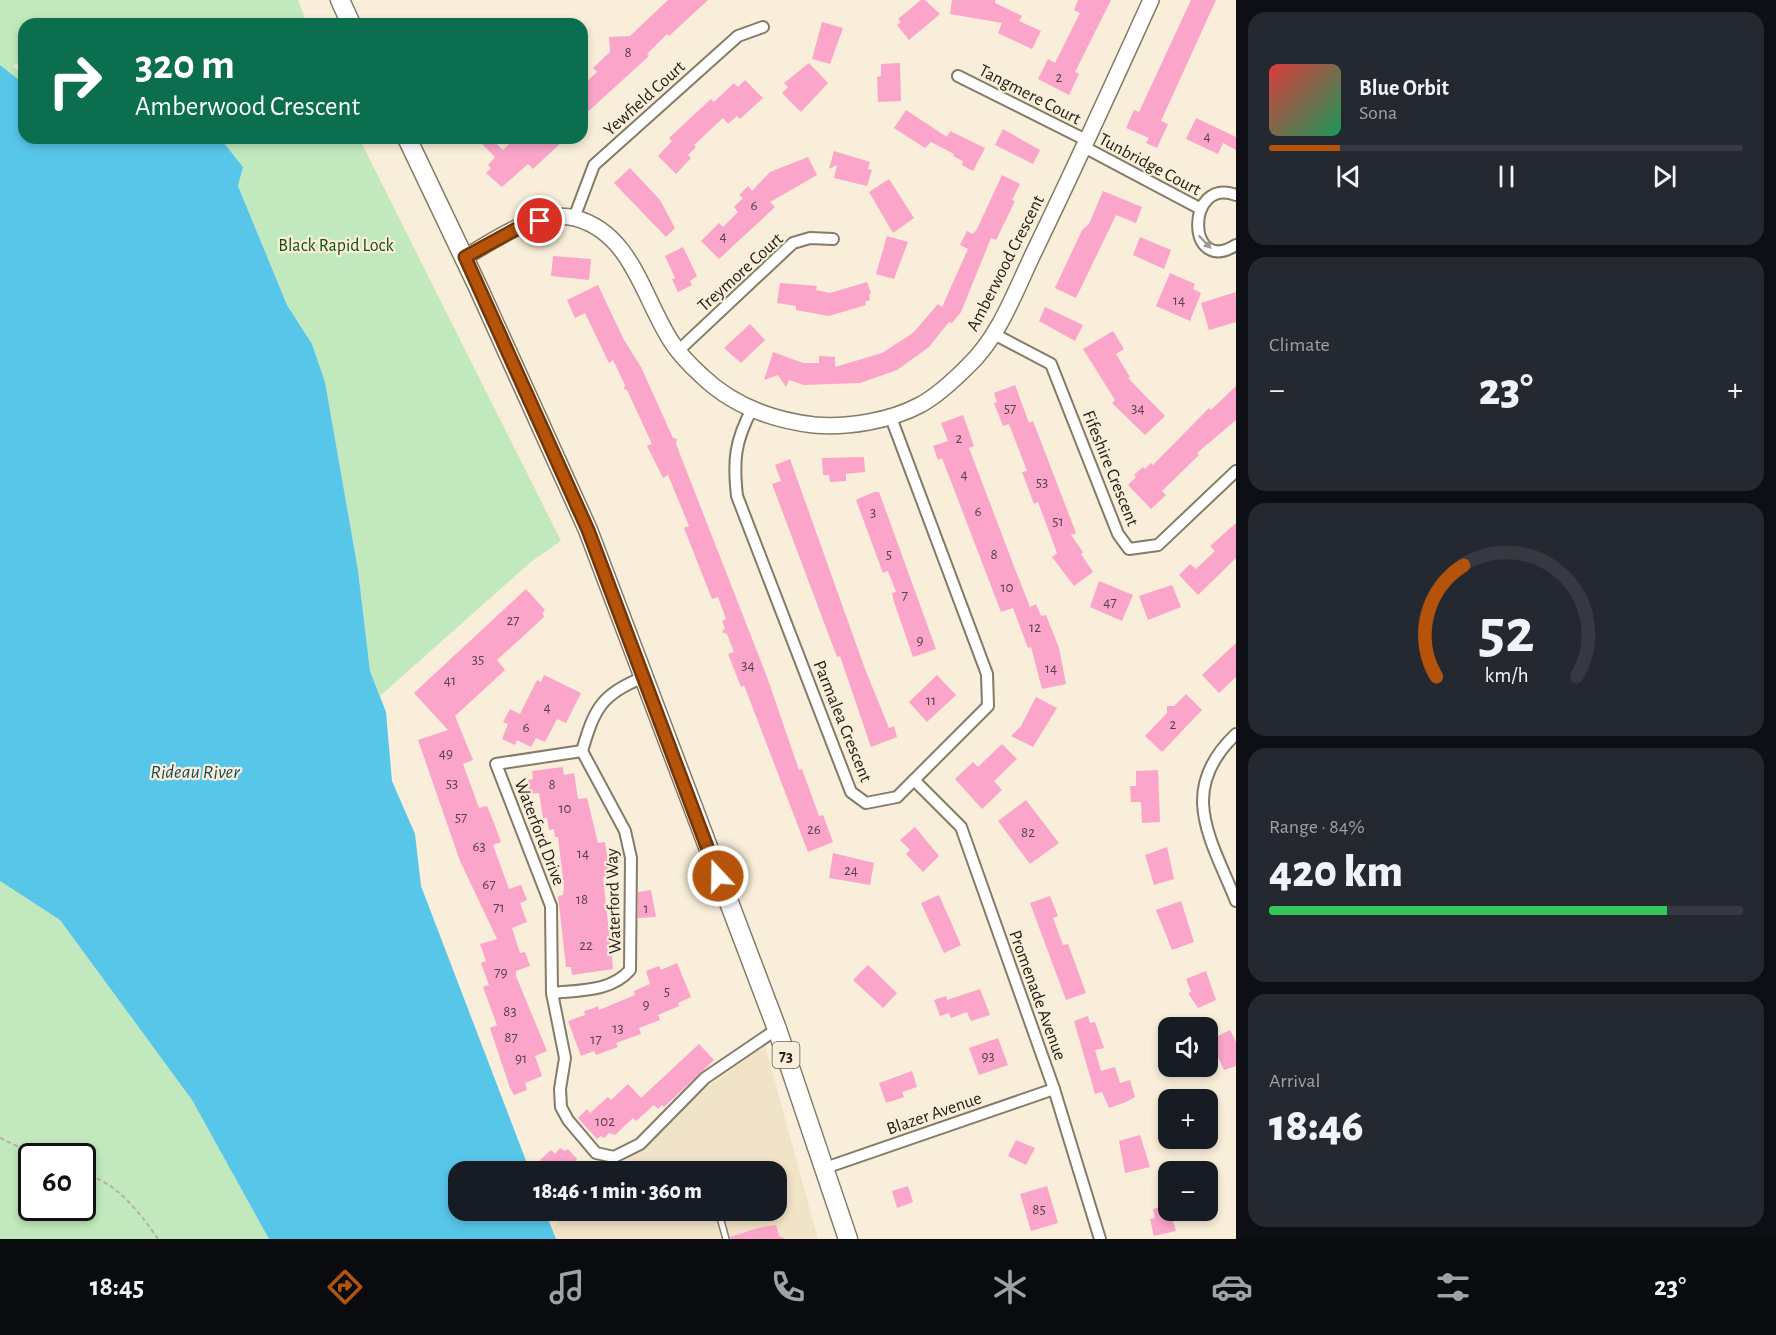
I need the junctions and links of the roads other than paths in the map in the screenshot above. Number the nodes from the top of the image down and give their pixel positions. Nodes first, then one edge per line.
1 (340, 0) edge
2 (1150, 0) edge
3 (348, 18) edge
4 (763, 27) dead end
5 (958, 76) dead end
6 (410, 144) edge
7 (1086, 144) junction
8 (1236, 195) edge
9 (1201, 209) junction
10 (574, 218) junction
11 (833, 239) dead end
12 (1236, 245) edge
13 (465, 257) junction
14 (994, 334) junction
15 (678, 351) junction
16 (752, 409) junction
17 (890, 415) junction
18 (1236, 471) edge
19 (642, 678) junction
20 (1236, 734) edge
21 (582, 752) junction
22 (914, 780) junction
23 (1236, 901) edge
24 (552, 993) junction
25 (777, 1029) junction
26 (1054, 1089) junction
27 (825, 1168) junction
28 (721, 1221) edge
29 (726, 1239) edge
30 (848, 1239) edge
31 (1100, 1239) edge

1 - 3 main road
2 - 7 street, Amberwood Crescent
4 - 10 street, Yewfield Court
5 - 7 street, Tangmere Court
6 - 13 main road, 73
7 - 9 street, Tunbridge Court
7 - 14 street, Amberwood Crescent
8 - 9 street, Tunbridge Court
9 -> 12 street, Tunbridge Court
10 - 13 street
10 - 15 street, Amberwood Crescent
11 - 15 street, Treymore Court
13 - 19 main road, 73
14 - 17 street, Amberwood Crescent
14 - 18 street, Fifeshire Crescent
15 - 16 street, Amberwood Crescent
16 - 17 street, Amberwood Crescent
16 - 22 street, Parmalea Crescent
17 - 22 street, Parmalea Crescent
19 - 21 street
19 - 25 main road, 73
20 - 23 street
21 - 24 street, Waterford Way
21 - 24 street, Waterford Drive
22 - 26 street, Promenade Avenue
24 - 25 street, Waterford Drive
25 - 27 main road, 73
26 - 27 street, Blazer Avenue
26 - 31 street, Promenade Avenue
27 - 30 main road, 73
28 - 29 lane

